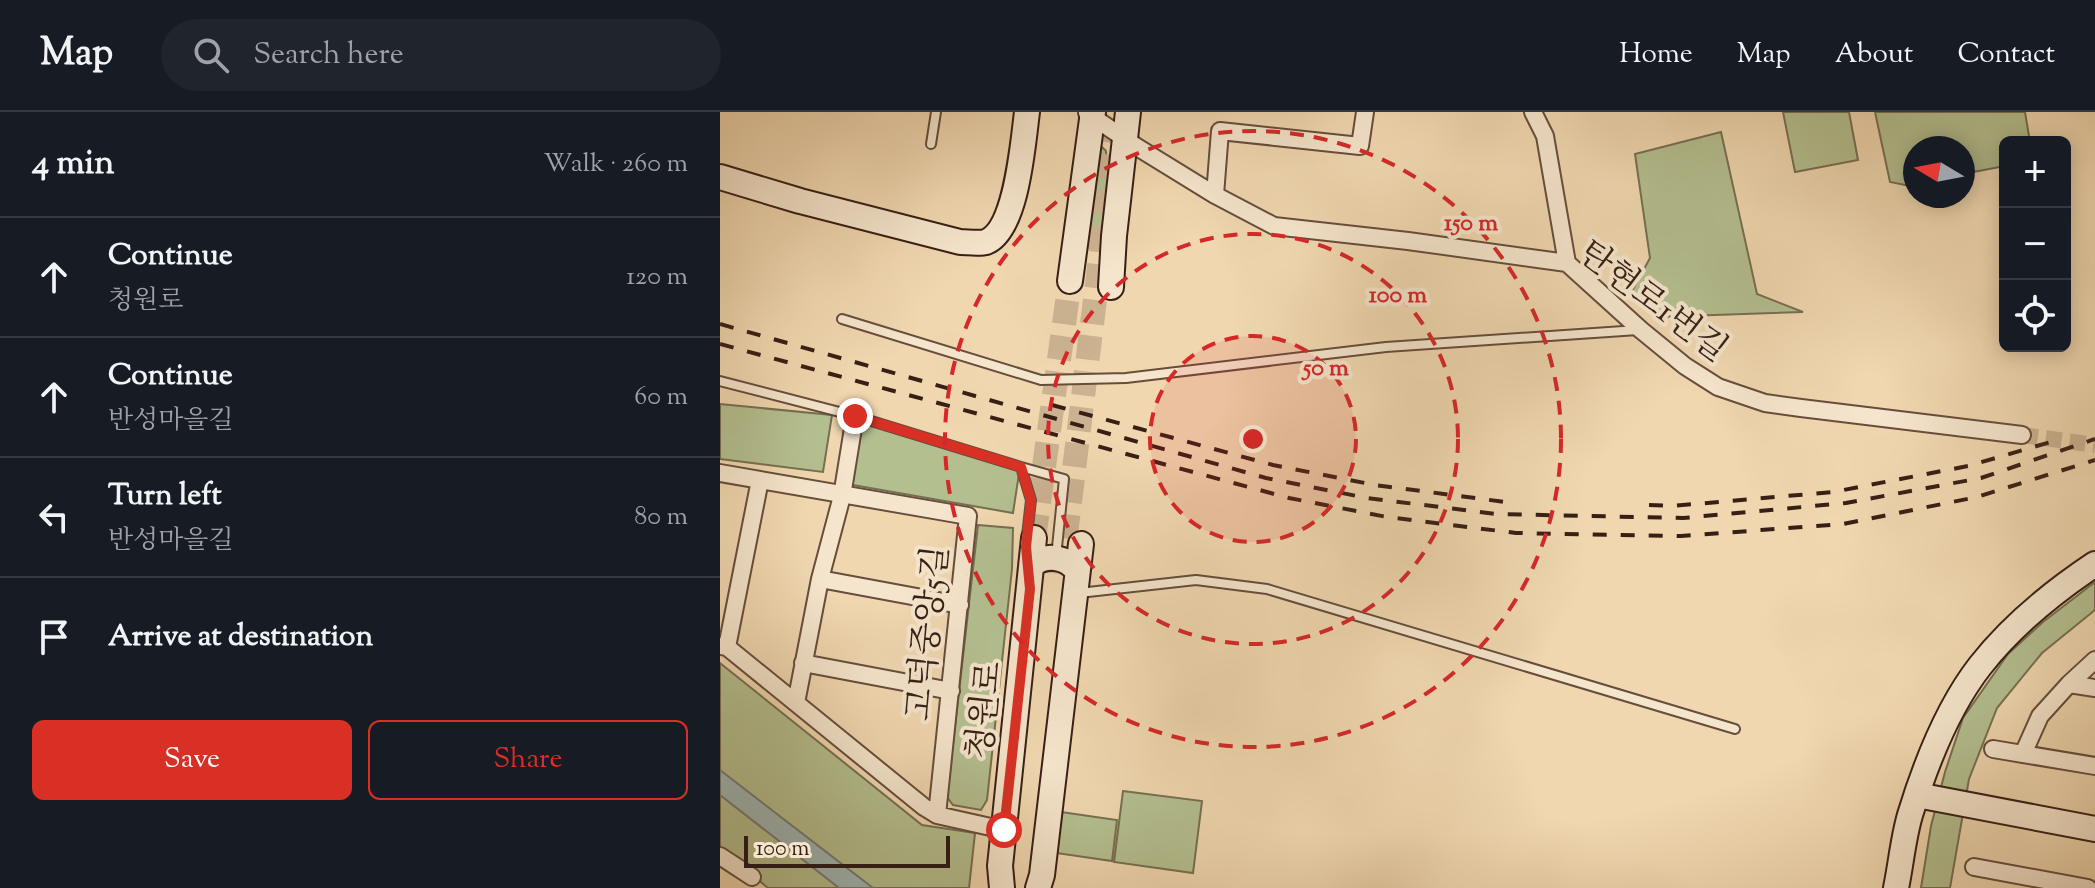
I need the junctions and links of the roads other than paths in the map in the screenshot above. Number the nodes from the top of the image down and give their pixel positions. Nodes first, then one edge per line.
1 (936, 112) edge
2 (1027, 112) edge
3 (1128, 112) edge
4 (1365, 112) edge
5 (1533, 112) edge
6 (1091, 113) edge
7 (1125, 139) junction
8 (931, 144) dead end
9 (720, 177) edge
10 (1215, 195) junction
11 (1076, 234) junction
12 (1114, 236) junction
13 (1567, 263) junction
14 (1070, 281) tunnel mouth
15 (1111, 287) dead end
16 (842, 319) dead end
17 (1641, 330) junction
18 (720, 381) edge
19 (855, 416) junction
20 (2022, 435) tunnel mouth
21 (1021, 467) junction
22 (720, 473) edge
23 (760, 480) junction
24 (842, 496) junction
25 (1034, 538) tunnel mouth
26 (1081, 544) dead end
27 (2095, 564) edge
28 (1054, 574) junction
29 (820, 579) junction
30 (960, 605) junction
31 (724, 647) edge
32 (2095, 660) edge
33 (803, 663) junction
34 (2069, 684) junction
35 (2095, 688) edge
36 (951, 691) junction
37 (796, 703) junction
38 (1735, 729) dead end
39 (1993, 749) dead end
40 (2023, 754) junction
41 (2095, 766) edge
42 (1917, 795) junction
43 (937, 815) junction
44 (2095, 829) edge
45 (1004, 830) junction
46 (720, 856) edge
47 (1974, 867) dead end
48 (752, 877) dead end
49 (2001, 881) edge
50 (1002, 888) edge
51 (1009, 888) edge
52 (1028, 888) edge
53 (1038, 888) edge
54 (1896, 888) edge
55 (2088, 888) edge

1 - 8 lane
2 - 9 main road
3 - 7 main road
4 - 10 street
5 - 13 street
6 - 7 street, 탄현로1번길
6 - 11 main road
7 - 10 street, 탄현로1번길
7 - 12 main road
10 - 13 street, 탄현로1번길
11 - 12 main road
11 - 14 main road
12 - 15 main road
13 - 17 street, 탄현로1번길
16 - 17 lane
17 - 20 street, 탄현로1번길
18 - 19 lane
19 - 21 lane
19 - 24 street
21 - 28 lane
21 - 28 lane
22 - 23 street, 고덕중앙5길
23 - 24 street, 고덕중앙5길
23 - 31 street
24 - 29 street
24 - 30 street, 고덕중앙5길
25 - 28 main road, 청원로
26 - 28 main road, 청원로
27 - 42 main road
28 - 38 lane
28 - 45 main road, 청원로
28 - 51 main road, 청원로
28 - 52 main road, 청원로
28 - 53 main road, 청원로
29 - 30 street
29 - 33 street
30 - 36 street, 고덕중앙5길
31 - 37 street
32 - 34 street
33 - 36 street
33 - 37 street
34 - 35 street
34 - 40 street
36 - 43 street, 고덕중앙5길
37 - 43 street
39 - 40 street
40 - 41 street
42 - 44 main road
42 - 54 main road
43 - 45 street
45 - 50 main road, 청원로
46 - 48 street
47 - 49 street
49 - 55 street

